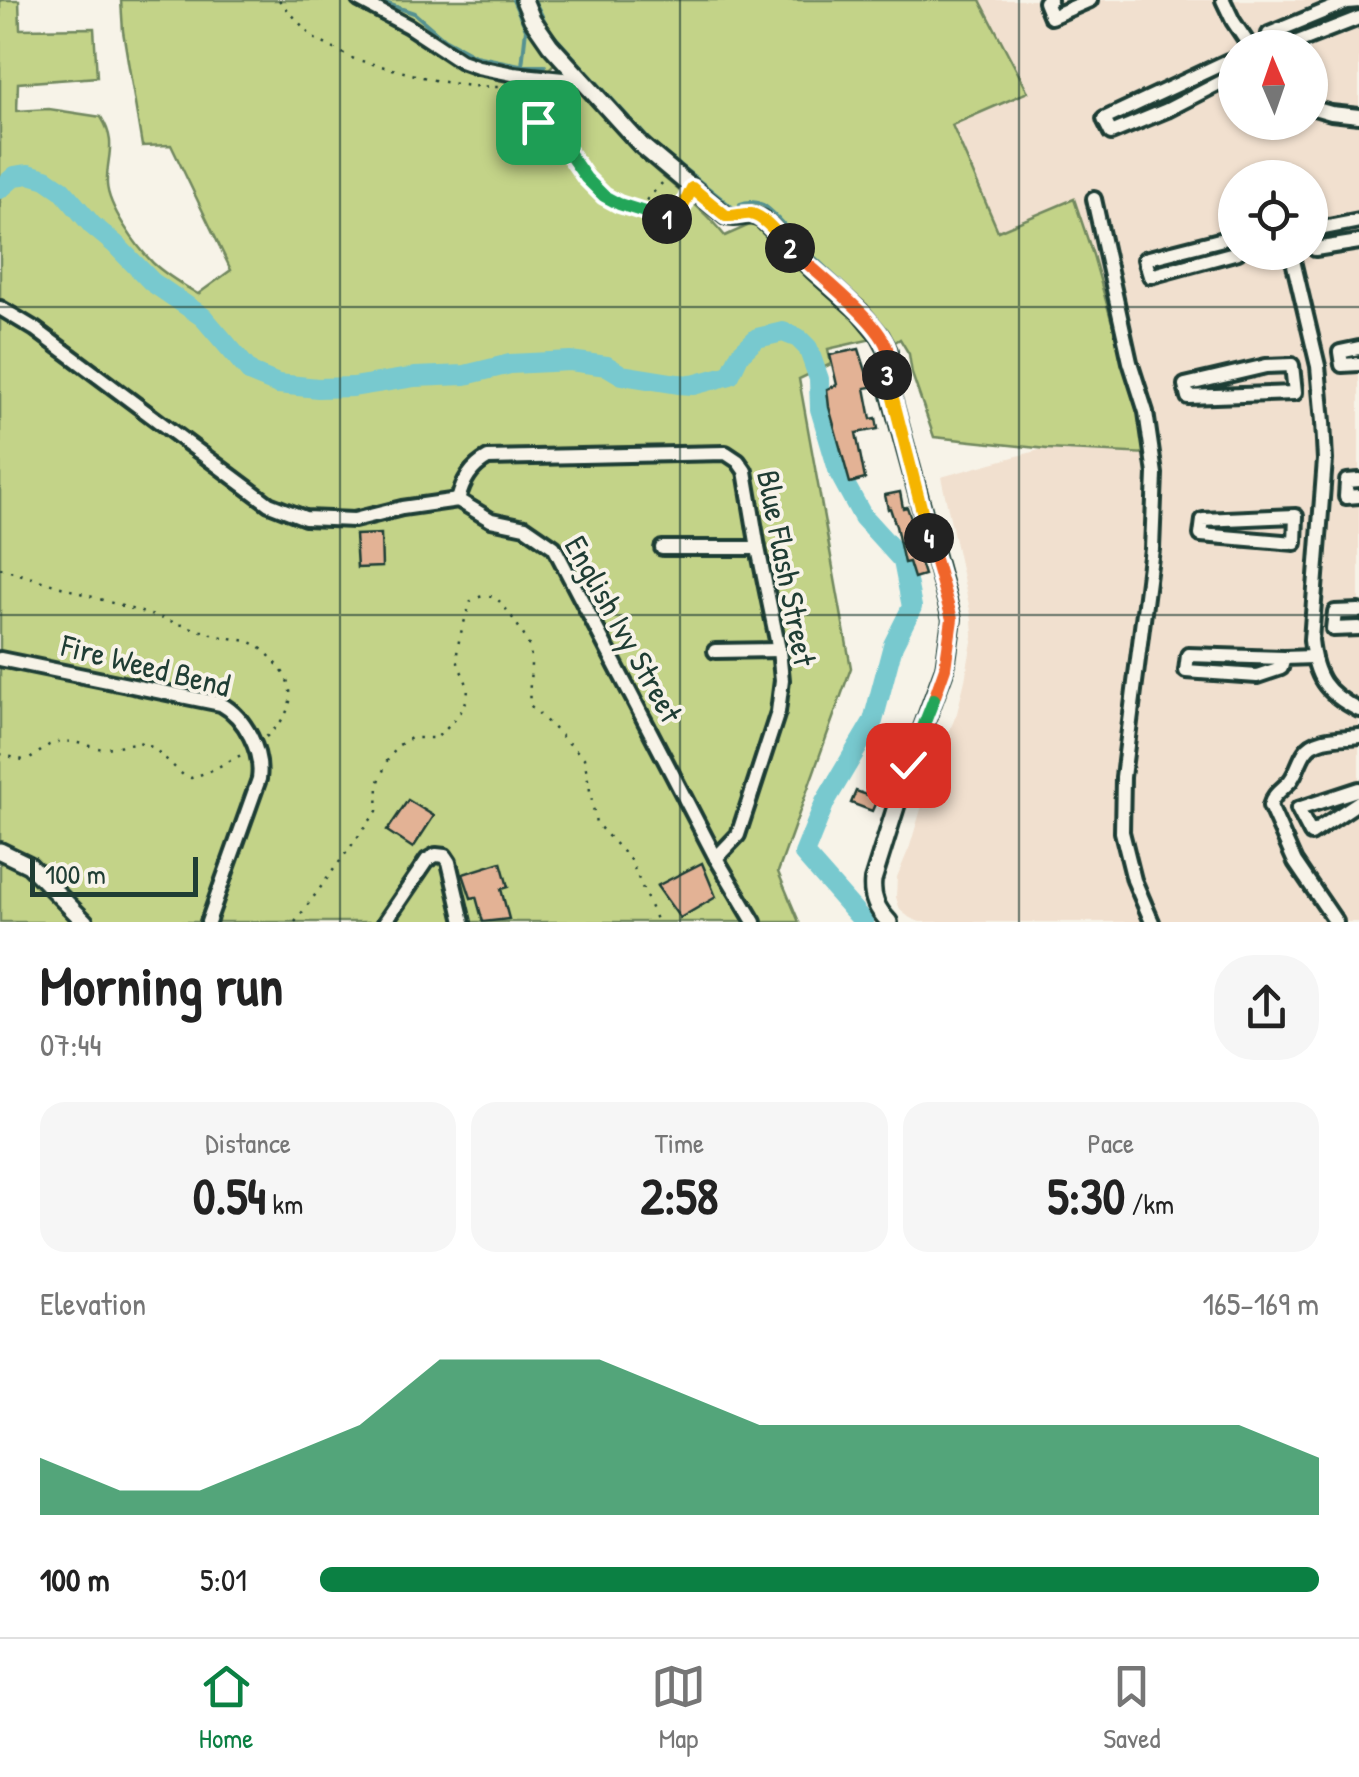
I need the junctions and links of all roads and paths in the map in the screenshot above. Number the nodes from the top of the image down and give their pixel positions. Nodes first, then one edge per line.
1 (279, 0) edge
2 (359, 0) edge
3 (524, 0) edge
4 (1050, 0) edge
5 (1090, 0) edge
6 (1223, 0) edge
7 (1359, 1) edge
8 (1359, 18) edge
9 (1239, 30) edge
10 (1279, 30) edge
11 (1322, 30) edge
12 (1234, 71) edge
13 (513, 74) junction
14 (534, 76) junction
15 (583, 81) junction
16 (1328, 112) edge
17 (1359, 116) edge
18 (671, 172) junction
19 (692, 188) junction
20 (1094, 199) dead end
21 (637, 210) junction
22 (676, 221) junction
23 (1359, 221) edge
24 (695, 224) dead end
25 (1328, 227) edge
26 (1218, 241) edge
27 (1359, 242) edge
28 (1328, 247) edge
29 (1218, 257) edge
30 (1296, 270) edge
31 (0, 308) edge
32 (1359, 348) edge
33 (1341, 358) junction
34 (1359, 364) edge
35 (1318, 372) junction
36 (1293, 378) junction
37 (1359, 480) edge
38 (1352, 493) edge
39 (1322, 494) junction
40 (458, 500) junction
41 (1296, 528) junction
42 (1320, 528) junction
43 (662, 548) dead end
44 (758, 548) junction
45 (1359, 611) edge
46 (1313, 620) junction
47 (1334, 620) junction
48 (1359, 628) edge
49 (779, 650) junction
50 (715, 651) dead end
51 (1313, 656) junction
52 (1284, 658) junction
53 (0, 659) edge
54 (1359, 710) edge
55 (1359, 736) edge
56 (1359, 789) edge
57 (1359, 802) edge
58 (1306, 822) junction
59 (1282, 834) junction
60 (0, 852) edge
61 (716, 858) junction
62 (86, 922) edge
63 (208, 922) edge
64 (295, 922) edge
65 (385, 922) edge
66 (462, 922) edge
67 (657, 922) edge
68 (754, 922) edge
69 (889, 922) edge
70 (1152, 922) edge
71 (1336, 922) edge

1 - 13 path
2 - 13 street
3 - 15 street
4 - 5 street
6 - 9 street
7 - 10 street
8 - 11 street
12 - 12 street
13 - 14 street
14 - 15 street
14 - 21 path
15 - 18 street
16 - 17 street
18 - 19 street
18 - 21 path
19 - 22 path
19 - 69 street
20 - 70 street
21 - 22 path
22 - 24 path
23 - 25 street
26 - 29 street
27 - 28 street
30 - 35 street
31 - 40 street
32 - 33 street
33 - 34 street
33 - 35 street
35 - 36 street
35 - 39 street
36 - 36 street
37 - 38 street
38 - 39 street
39 - 42 street
40 - 44 street, Blue Flash Street
40 - 61 street, English Ivy Street
41 - 41 street
41 - 42 street
42 - 46 street
43 - 44 street
44 - 49 street, Blue Flash Street
45 - 47 street
46 - 47 street
46 - 51 street
47 - 48 street
49 - 50 street
49 - 61 street, Blue Flash Street
51 - 52 street
51 - 54 street
52 - 52 street
53 - 63 street, Fire Weed Bend
55 - 59 street
56 - 58 street
57 - 58 street
58 - 59 street
59 - 71 street
60 - 62 street
61 - 68 street, English Ivy Street
64 - 67 path
65 - 66 street

